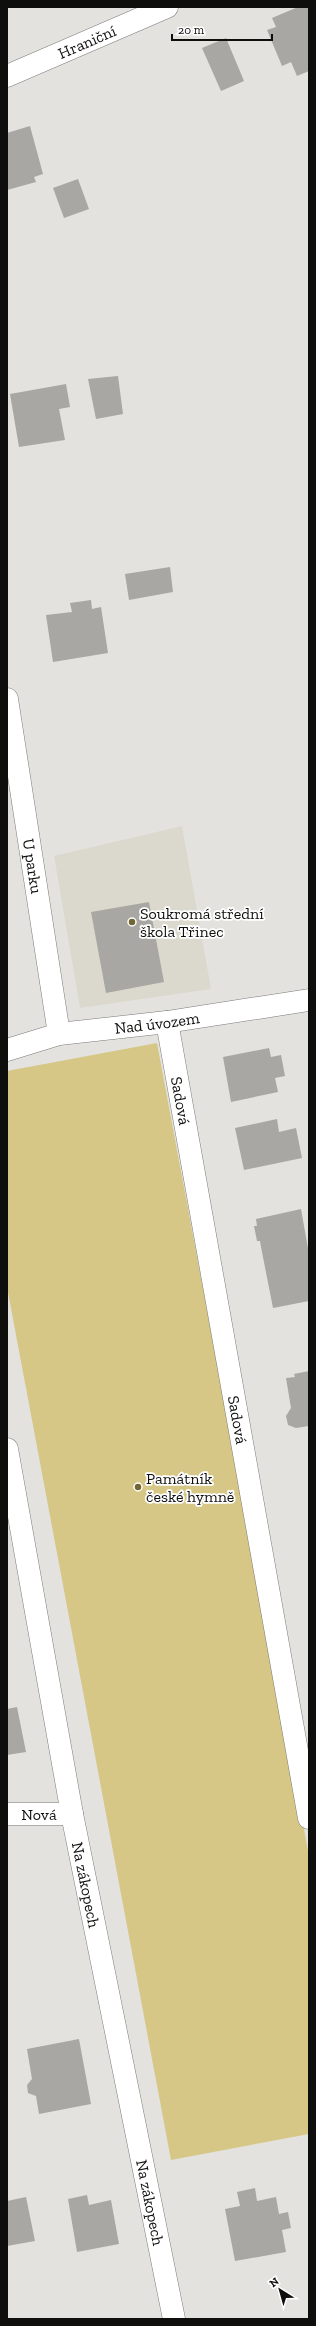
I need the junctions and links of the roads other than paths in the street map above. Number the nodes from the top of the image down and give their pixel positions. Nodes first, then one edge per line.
1 (167, 7) edge
2 (7, 76) edge
3 (7, 699) edge
4 (309, 1000) edge
5 (167, 1022) junction
6 (59, 1034) junction
7 (7, 1050) edge
8 (7, 1449) edge
9 (306, 1786) edge
10 (7, 1814) edge
11 (72, 1814) junction
12 (309, 1818) edge
13 (174, 2319) edge

1 - 2 street, Hraniční
3 - 6 street, U parku
4 - 5 street, Nad úvozem
5 - 6 street, Nad úvozem
5 - 9 street, Sadová
6 - 7 street, Nad úvozem
8 - 11 street, Na zákopech
9 - 12 street, Sadová
10 - 11 street, Nová
11 - 13 street, Na zákopech

